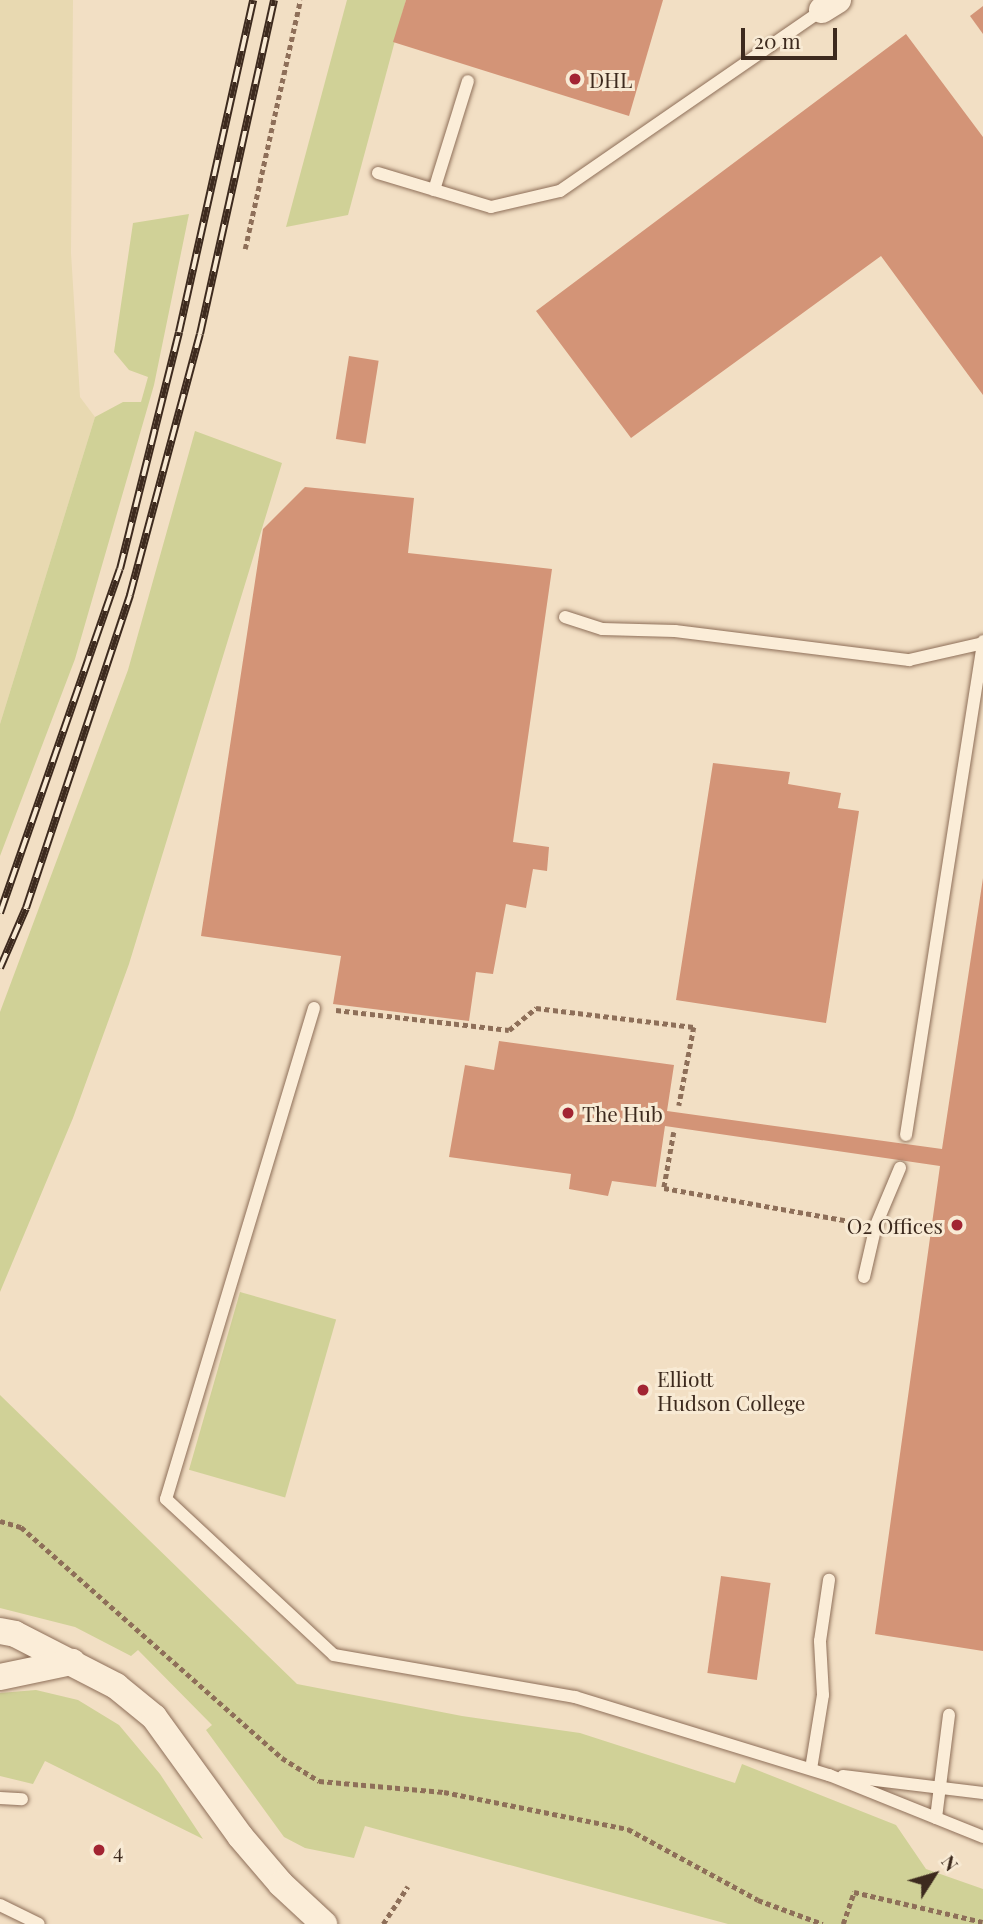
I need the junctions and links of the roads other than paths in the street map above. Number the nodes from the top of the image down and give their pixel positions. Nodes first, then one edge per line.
1 (830, 5) edge
2 (468, 81) dead end
3 (378, 173) dead end
4 (434, 190) junction
5 (565, 617) dead end
6 (983, 642) edge
7 (314, 1008) road end
8 (906, 1135) dead end
9 (900, 1168) dead end
10 (864, 1277) dead end
11 (829, 1580) dead end
12 (0, 1631) edge
13 (72, 1662) junction
14 (0, 1677) edge
15 (949, 1715) dead end
16 (811, 1769) junction
17 (829, 1775) junction
18 (942, 1786) junction
19 (983, 1793) edge
20 (0, 1798) edge
21 (22, 1799) dead end
22 (936, 1818) junction
23 (983, 1837) edge
24 (0, 1905) edge
25 (39, 1924) edge
26 (324, 1924) edge

1 - 4 lane
2 - 4 lane
3 - 4 lane
5 - 6 lane
6 - 8 lane
7 - 16 lane
9 - 10 lane
11 - 16 lane
12 - 13 street
13 - 14 street
13 - 26 street
15 - 18 lane
16 - 17 lane
17 - 18 lane
17 - 22 lane
18 - 19 lane
18 - 22 lane
20 - 21 lane
22 - 23 lane
24 - 25 lane

